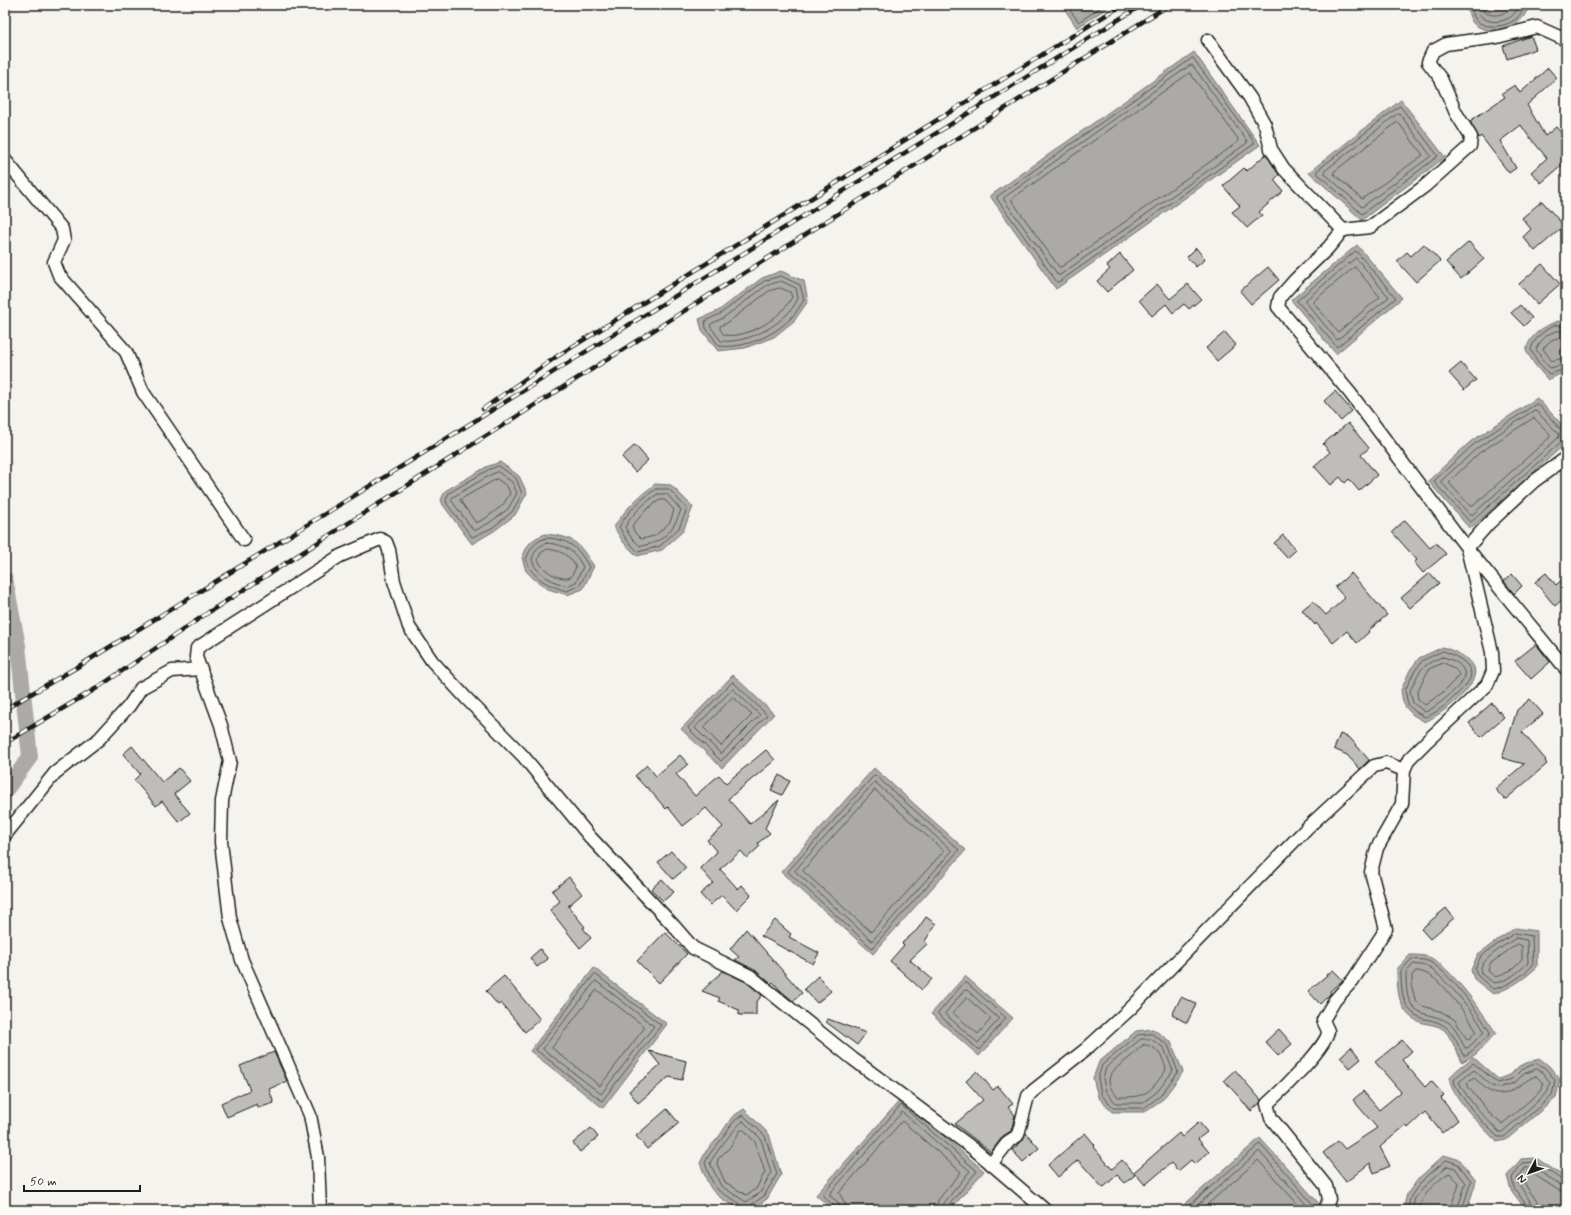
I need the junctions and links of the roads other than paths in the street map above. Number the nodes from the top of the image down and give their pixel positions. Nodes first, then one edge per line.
1 (1208, 40) dead end
2 (1566, 40) edge
3 (5, 160) edge
4 (1343, 230) junction
5 (1566, 458) edge
6 (244, 540) dead end
7 (1467, 548) junction
8 (1566, 669) edge
9 (201, 670) junction
10 (1404, 770) junction
11 (5, 835) edge
12 (990, 1164) junction
13 (320, 1210) edge
14 (1045, 1210) edge
15 (1325, 1210) edge

1 - 4 street
2 - 4 street
3 - 6 street
4 - 7 street
5 - 7 street
7 - 8 street
7 - 10 street
9 - 11 street
9 - 12 street
9 - 13 street
10 - 12 street
10 - 15 street
12 - 14 street

